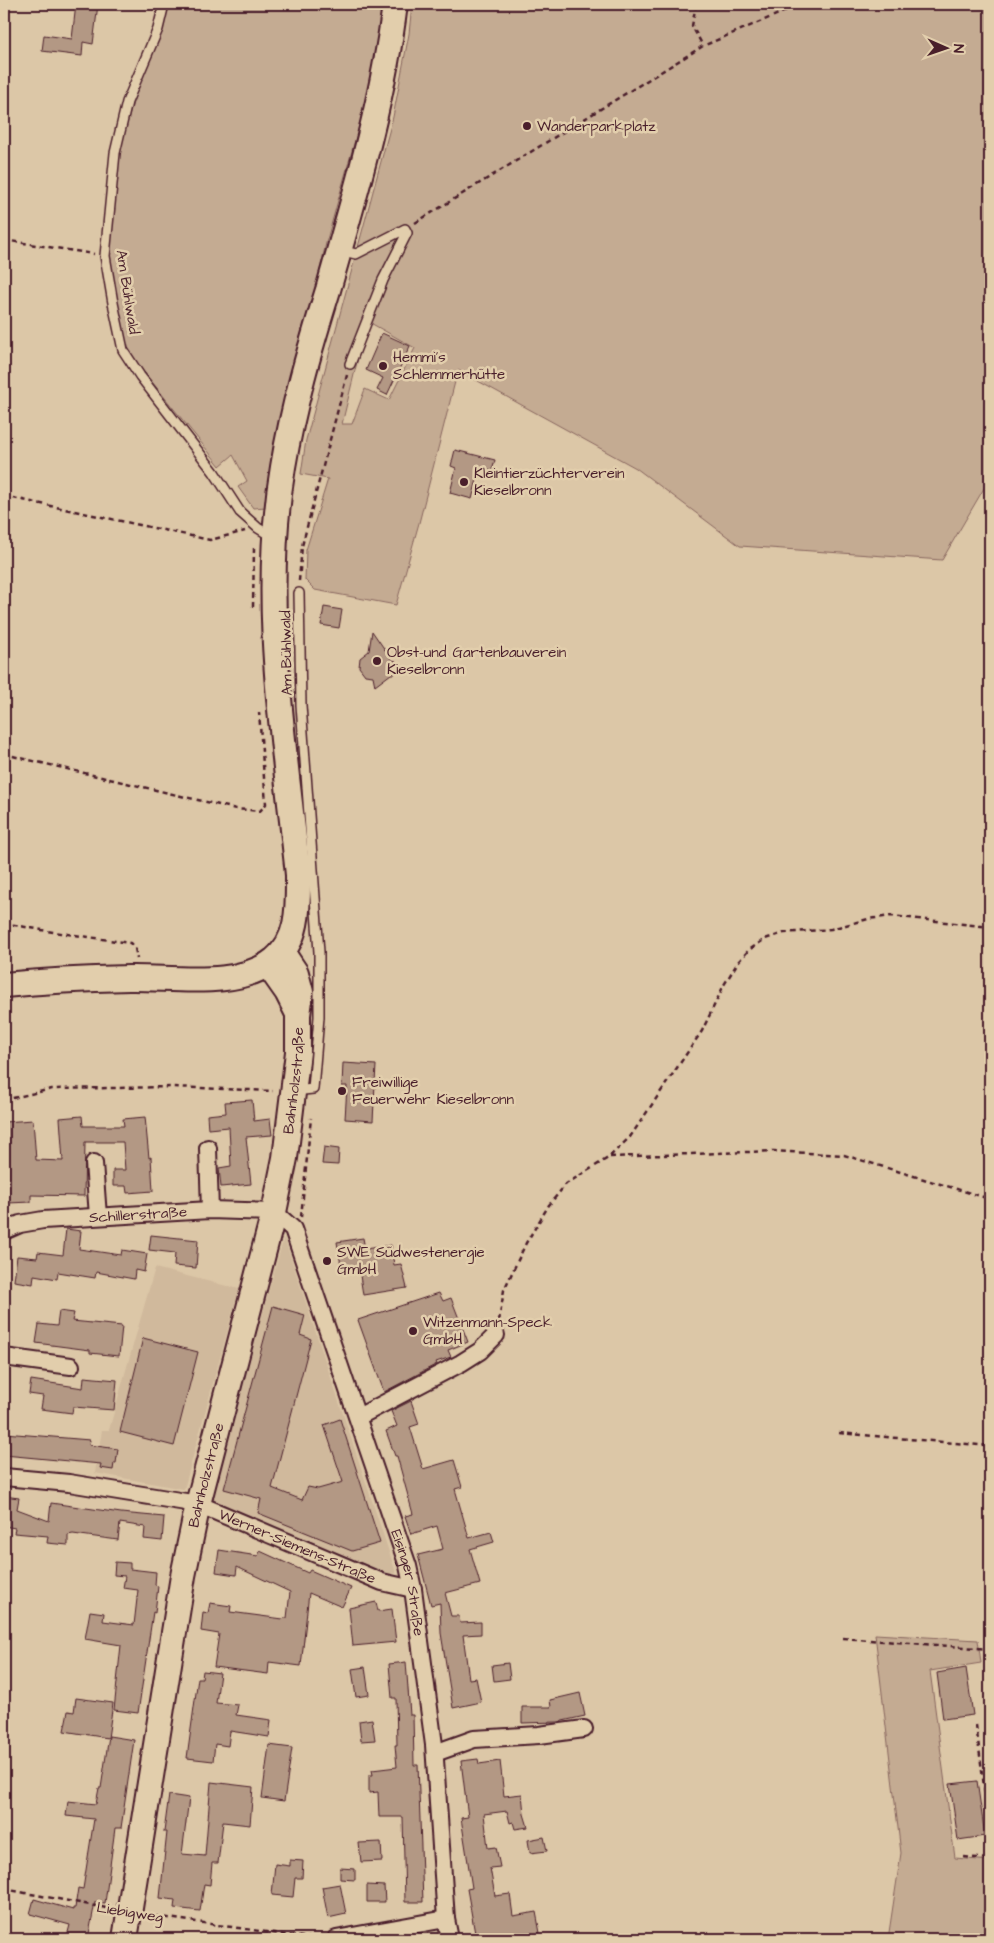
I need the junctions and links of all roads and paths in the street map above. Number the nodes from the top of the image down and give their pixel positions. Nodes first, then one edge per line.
1 (164, 4) edge
2 (396, 4) edge
3 (696, 4) edge
4 (802, 4) edge
5 (703, 46) junction
6 (406, 231) junction
7 (4, 240) edge
8 (339, 250) junction
9 (105, 256) junction
10 (350, 364) joint
11 (4, 496) edge
12 (266, 533) junction
13 (299, 593) joint
14 (260, 720) dead end
15 (4, 754) edge
16 (4, 923) edge
17 (990, 927) edge
18 (275, 958) junction
19 (138, 978) junction
20 (4, 985) edge
21 (303, 1090) junction
22 (4, 1100) edge
23 (208, 1148) dead end
24 (608, 1158) junction
25 (94, 1163) dead end
26 (990, 1199) edge
27 (210, 1210) junction
28 (274, 1212) junction
29 (98, 1216) junction
30 (293, 1230) junction
31 (4, 1231) edge
32 (496, 1335) joint
33 (4, 1357) edge
34 (70, 1366) dead end
35 (358, 1417) junction
36 (839, 1433) dead end
37 (990, 1446) edge
38 (4, 1477) edge
39 (198, 1504) junction
40 (413, 1589) junction
41 (843, 1638) dead end
42 (990, 1649) edge
43 (976, 1725) dead end
44 (584, 1729) dead end
45 (435, 1753) junction
46 (990, 1832) edge
47 (964, 1857) dead end
48 (990, 1859) edge
49 (4, 1889) edge
50 (129, 1912) junction
51 (446, 1919) junction
52 (125, 1939) edge
53 (316, 1939) edge
54 (336, 1939) edge
55 (450, 1939) edge

1 - 9 lane, Am Bühlwald
2 - 8 street
3 - 5 path
4 - 5 path
5 - 6 path
6 - 8 lane
6 - 10 lane
7 - 9 path
8 - 12 street
9 - 12 lane, Am Bühlwald
10 - 13 path, Am Bühlwald
11 - 12 path
12 - 18 street
13 - 21 lane, Am Bühlwald
14 - 15 path
16 - 19 path
17 - 24 path
18 - 19 street
18 - 21 street, Bahnholzstraße
19 - 20 street
21 - 22 path
21 - 28 street, Bahnholzstraße
21 - 30 path
23 - 27 street
24 - 26 path
24 - 32 path
25 - 29 street
27 - 28 street, Schillerstraße
27 - 29 street, Schillerstraße
28 - 30 street, Eisinger Straße
28 - 39 street, Bahnholzstraße
29 - 31 street, Schillerstraße
30 - 35 street, Eisinger Straße
32 - 35 street
33 - 34 street
35 - 40 street, Eisinger Straße
36 - 37 path
38 - 39 street, Werner-Siemens-Straße
39 - 40 street, Werner-Siemens-Straße
39 - 50 street, Bahnholzstraße
40 - 45 street, Eisinger Straße
41 - 42 path
43 - 46 path
44 - 45 street
45 - 51 street, Eisinger Straße
47 - 48 path
49 - 50 path, Liebigweg
50 - 52 street, Bahnholzstraße
50 - 53 path, Liebigweg
51 - 54 street
51 - 55 street, Eisinger Straße

